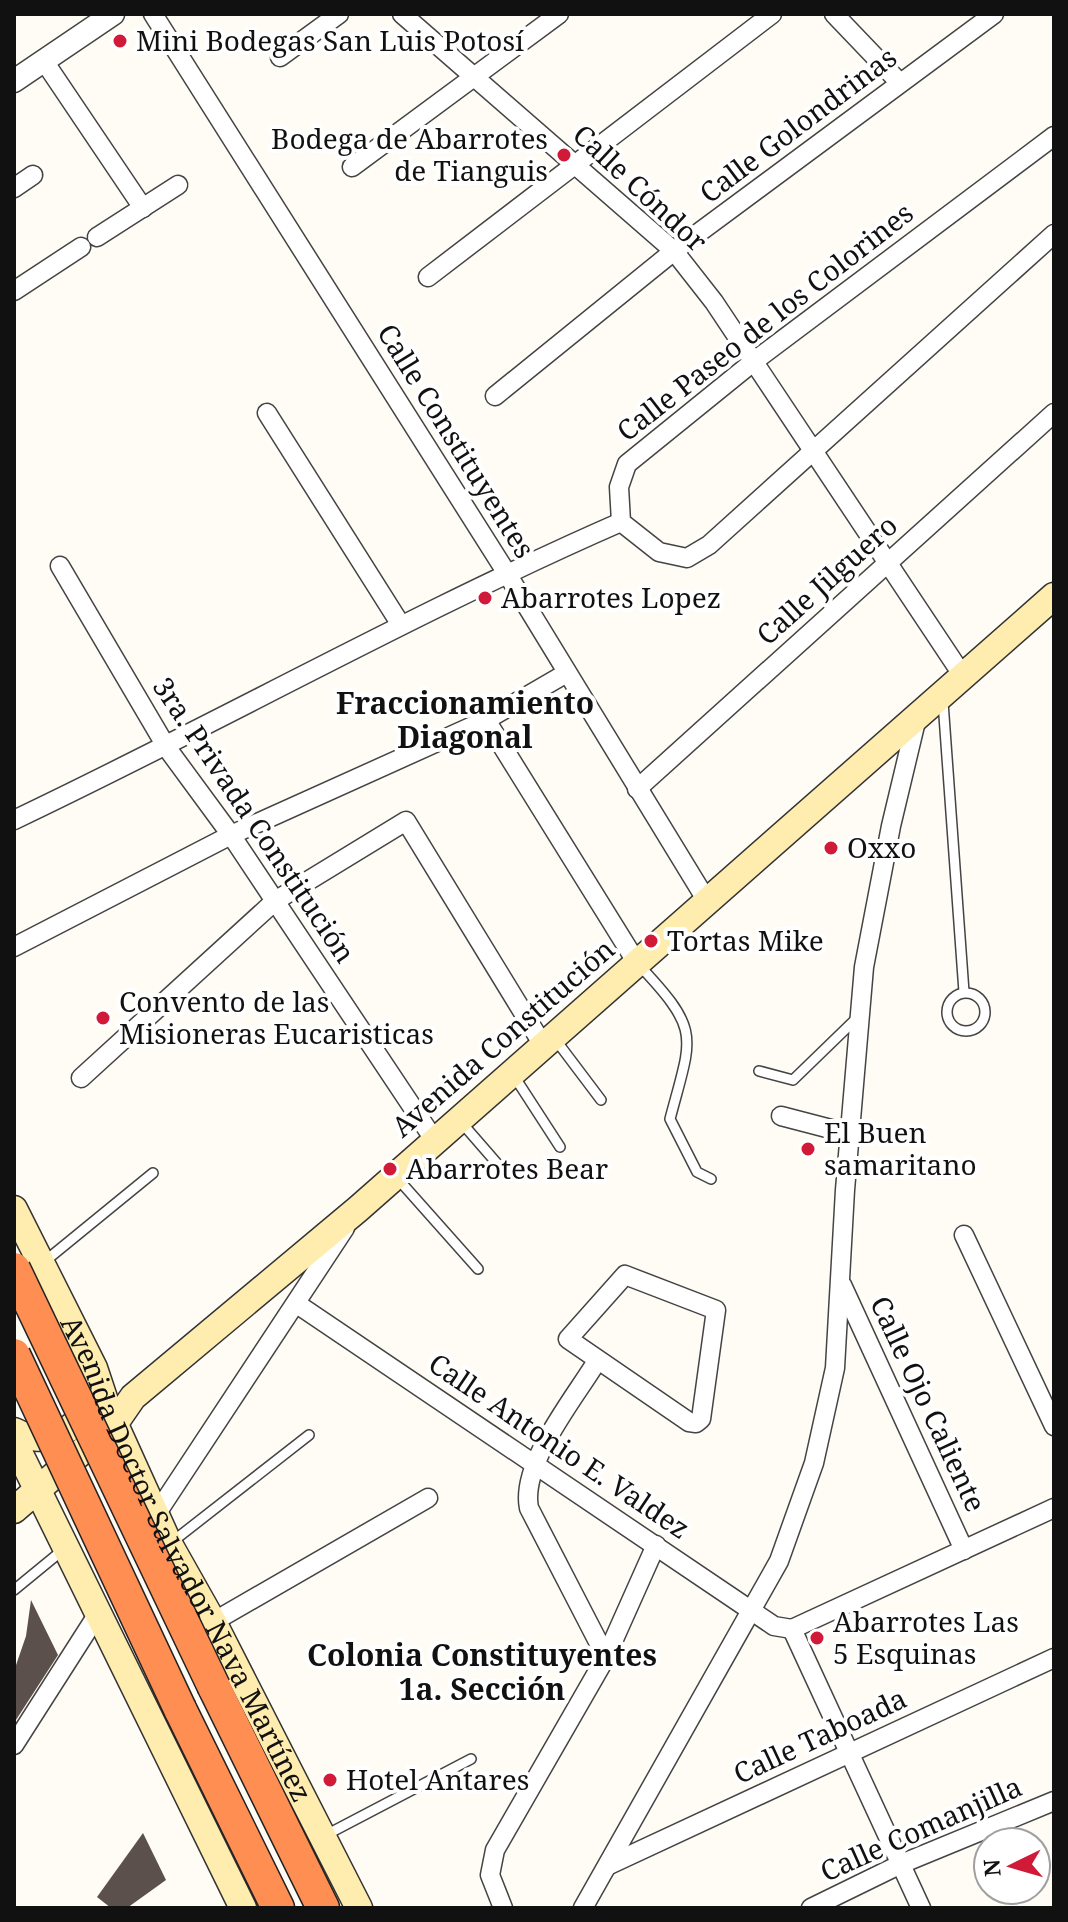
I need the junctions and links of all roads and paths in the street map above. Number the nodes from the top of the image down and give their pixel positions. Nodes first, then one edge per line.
1 (113, 14) edge
2 (153, 14) edge
3 (339, 14) edge
4 (402, 14) edge
5 (559, 14) edge
6 (772, 14) edge
7 (834, 14) edge
8 (994, 14) edge
9 (280, 57) dead end
10 (44, 61) junction
11 (473, 79) junction
12 (14, 81) edge
13 (900, 83) junction
14 (1054, 136) edge
15 (575, 163) junction
16 (352, 167) dead end
17 (33, 175) dead end
18 (178, 185) dead end
19 (14, 188) edge
20 (143, 208) junction
21 (1054, 234) edge
22 (674, 251) junction
23 (428, 277) dead end
24 (14, 291) edge
25 (753, 362) junction
26 (495, 396) dead end
27 (267, 413) dead end
28 (1054, 413) edge
29 (812, 451) junction
30 (621, 522) junction
31 (889, 561) junction
32 (60, 566) dead end
33 (506, 572) junction
34 (1054, 596) edge
35 (401, 625) junction
36 (565, 674) junction
37 (963, 676) junction
38 (942, 694) junction
39 (917, 717) junction
40 (486, 720) junction
41 (167, 748) junction
42 (637, 789) junction
43 (14, 820) edge
44 (231, 835) junction
45 (275, 901) junction
46 (707, 901) junction
47 (14, 947) edge
48 (637, 963) junction
49 (964, 992) junction
50 (858, 1017) junction
51 (548, 1041) junction
52 (759, 1071) dead end
53 (512, 1073) junction
54 (81, 1078) dead end
55 (601, 1100) dead end
56 (781, 1116) dead end
57 (459, 1120) junction
58 (850, 1134) junction
59 (435, 1141) junction
60 (560, 1147) dead end
61 (501, 1168) dead end
62 (153, 1173) dead end
63 (395, 1175) junction
64 (711, 1179) dead end
65 (14, 1209) edge
66 (358, 1209) junction
67 (964, 1235) dead end
68 (28, 1266) edge
69 (478, 1269) dead end
70 (841, 1282) junction
71 (297, 1304) junction
72 (14, 1355) edge
73 (597, 1361) junction
74 (94, 1368) junction
75 (111, 1415) junction
76 (1054, 1426) edge
77 (309, 1435) dead end
78 (534, 1464) junction
79 (26, 1471) edge
80 (428, 1498) dead end
81 (152, 1508) junction
82 (1054, 1508) edge
83 (14, 1510) edge
84 (169, 1544) junction
85 (656, 1545) junction
86 (67, 1547) junction
87 (964, 1550) junction
88 (14, 1590) edge
89 (753, 1610) junction
90 (99, 1612) junction
91 (213, 1622) junction
92 (792, 1629) junction
93 (606, 1657) junction
94 (1054, 1658) edge
95 (14, 1745) edge
96 (849, 1754) junction
97 (471, 1759) dead end
98 (1052, 1807) edge
99 (324, 1836) junction
100 (901, 1864) junction
101 (609, 1865) junction
102 (243, 1908) edge
103 (278, 1908) edge
104 (323, 1908) edge
105 (359, 1908) edge
106 (503, 1908) edge
107 (583, 1908) edge
108 (811, 1908) edge
109 (921, 1908) edge

1 - 10 street
2 - 33 street, Calle Constituyentes
3 - 9 street
4 - 11 street, Calle Cóndor
5 - 11 street
6 - 15 street
7 - 13 street
8 - 13 street, Calle Golondrinas
10 - 12 street
10 - 20 street
11 - 15 street, Calle Cóndor
11 - 16 street
13 - 22 street, Calle Golondrinas
14 - 25 street, Calle Paseo de los Colorines
15 - 22 street, Calle Cóndor
15 - 23 street
17 - 19 street
18 - 20 street
20 - 24 street
21 - 29 street
22 - 25 street, Calle Cóndor
22 - 26 street, Calle Golondrinas
25 - 29 street, Calle Cóndor
25 - 30 street, Calle Paseo de los Colorines
27 - 35 street
28 - 31 street, Calle Jilguero
29 - 30 street
29 - 31 street, Calle Cóndor
30 - 33 street
31 - 37 street, Calle Cóndor
31 - 42 street, Calle Jilguero
32 - 41 street, 3ra. Privada Constitución
33 - 35 street
33 - 36 street, Calle Constituyentes
34 - 37 main road, Avenida Constitución
35 - 41 street
36 - 40 street
36 - 42 street, Calle Constituyentes
37 - 38 main road, Avenida Constitución
38 - 39 main road, Avenida Constitución
38 - 49 lane
39 - 46 main road, Avenida Constitución
39 - 50 street
40 - 44 street
40 - 48 street
41 - 43 street
41 - 44 street, 3ra. Privada Constitución
42 - 46 street, Calle Constituyentes
44 - 45 street, 3ra. Privada Constitución
44 - 47 street
45 - 51 street
45 - 54 street
45 - 59 street, 3ra. Privada Constitución
46 - 48 main road, Avenida Constitución
48 - 51 main road, Avenida Constitución
48 - 64 lane
49 - 49 lane
50 - 52 lane
50 - 58 street
51 - 53 main road, Avenida Constitución
51 - 55 lane
53 - 57 main road, Avenida Constitución
53 - 60 lane
56 - 58 street
57 - 59 main road, Avenida Constitución
57 - 61 lane
58 - 70 street
59 - 63 main road, Avenida Constitución
62 - 68 lane
63 - 66 main road, Avenida Constitución
63 - 69 lane
65 - 68 main road, Avenida Doctor Salvador Nava Martínez
66 - 71 street
66 - 75 main road, Avenida Constitución
67 - 76 street
68 - 74 main road, Avenida Doctor Salvador Nava Martínez
68 - 104 highway, Avenida Doctor Salvador Nava Martínez, bridge
70 - 87 street, Calle Ojo Caliente
70 - 89 street
71 - 78 street, Calle Antonio E. Valdez
71 - 81 street
72 - 103 highway, bridge
73 - 73 street
73 - 78 street
74 - 75 main road, Avenida Doctor Salvador Nava Martínez
74 - 79 main road
75 - 79 main road, Avenida Constitución
75 - 81 main road, Avenida Doctor Salvador Nava Martínez
77 - 84 lane
78 - 85 street, Calle Antonio E. Valdez
78 - 93 street
79 - 81 main road
79 - 83 main road, Avenida Constitución
79 - 86 main road
80 - 91 street
81 - 84 main road, Avenida Doctor Salvador Nava Martínez
82 - 87 street
84 - 91 main road, Avenida Doctor Salvador Nava Martínez
85 - 89 street, Calle Antonio E. Valdez
85 - 93 street
86 - 88 lane
86 - 90 main road
87 - 92 street
89 - 92 street, Calle Antonio E. Valdez
89 - 101 street
90 - 95 street
90 - 102 main road
91 - 99 main road, Avenida Doctor Salvador Nava Martínez
92 - 96 street
93 - 106 street
94 - 96 street, Calle Taboada
96 - 100 street
96 - 101 street, Calle Taboada
97 - 99 lane
98 - 100 street, Calle Comanjilla
99 - 105 main road, Avenida Doctor Salvador Nava Martínez
100 - 108 street, Calle Comanjilla
100 - 109 street
101 - 107 street

